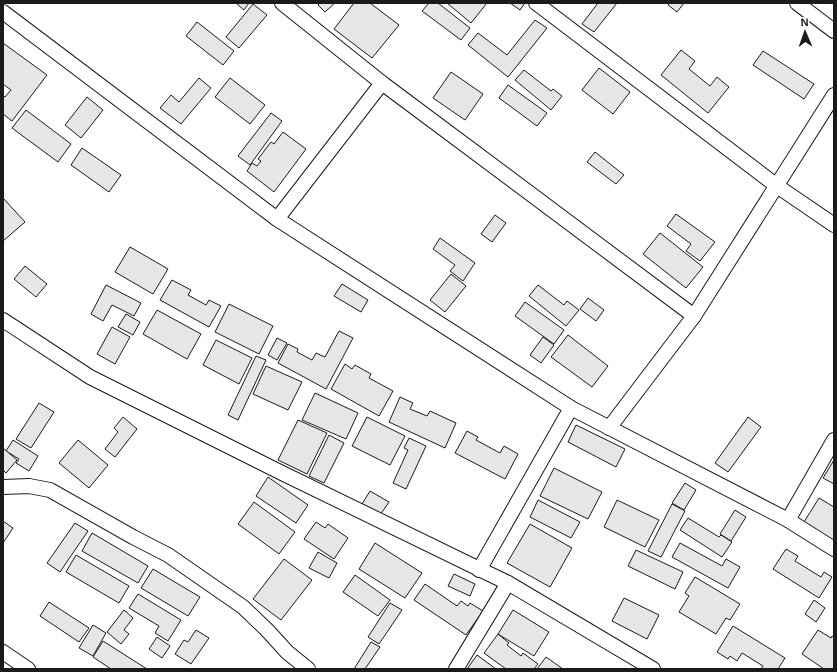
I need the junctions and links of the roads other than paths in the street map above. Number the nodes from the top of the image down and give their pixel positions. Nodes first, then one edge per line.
1 (6, 3) edge
2 (282, 3) edge
3 (536, 3) edge
4 (797, 3) edge
5 (3, 7) edge
6 (3, 12) edge
7 (834, 31) edge
8 (382, 83) junction
9 (834, 95) edge
10 (777, 186) junction
11 (278, 218) junction
12 (834, 225) edge
13 (694, 316) junction
14 (3, 320) edge
15 (571, 408) junction
16 (609, 428) junction
17 (834, 440) edge
18 (3, 487) edge
19 (788, 520) junction
20 (834, 550) edge
21 (479, 570) junction
22 (508, 584) junction
23 (3, 652) edge
24 (28, 669) edge
25 (308, 669) edge
26 (456, 669) edge
27 (653, 669) edge

1 - 5 street
2 - 8 street
3 - 10 street
4 - 7 street
6 - 11 street
8 - 11 street
8 - 13 street
9 - 10 street
10 - 12 street
10 - 13 street
11 - 15 street
13 - 16 street
14 - 21 street
15 - 16 street
15 - 21 street
16 - 19 street
17 - 19 street
18 - 25 street
19 - 20 street
21 - 22 street
22 - 26 street
22 - 27 street
23 - 24 street

